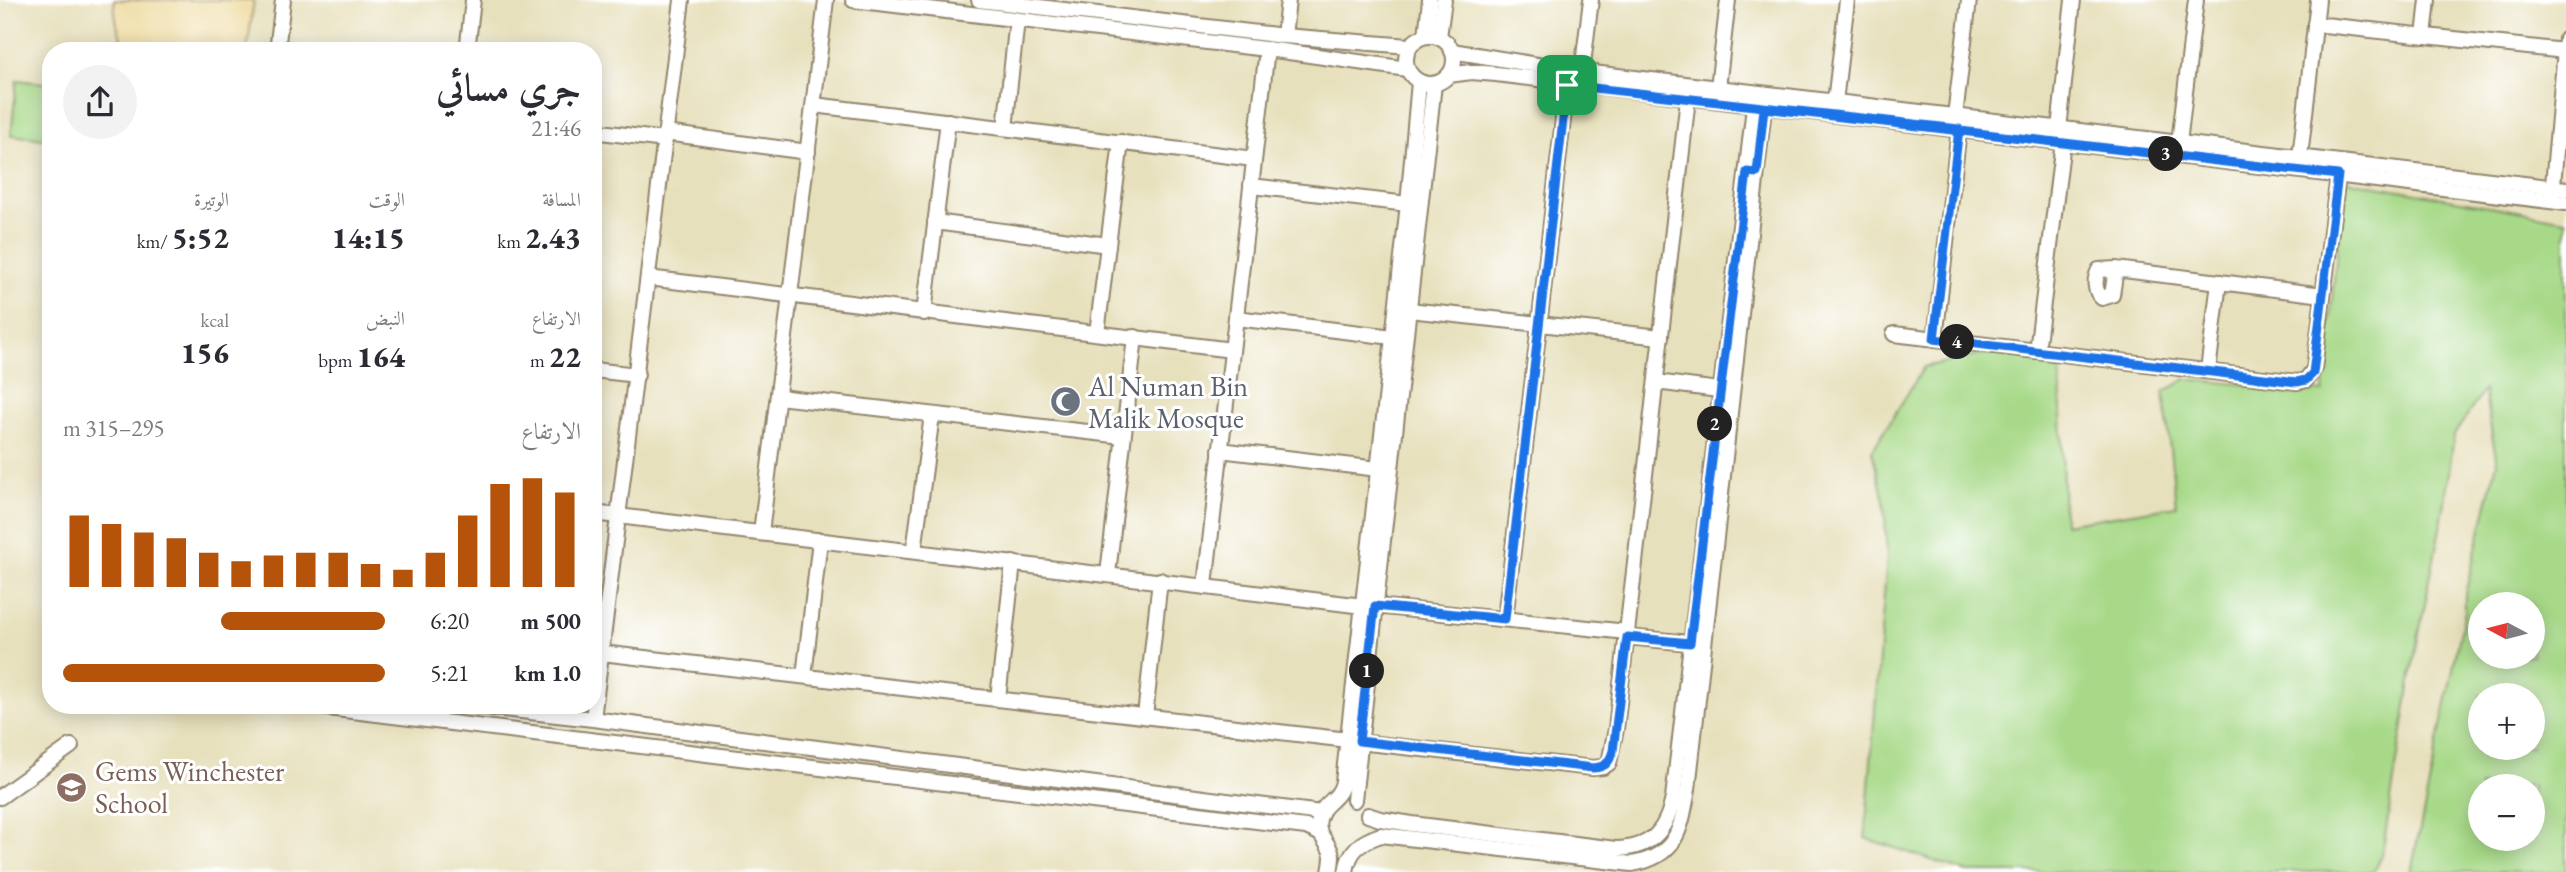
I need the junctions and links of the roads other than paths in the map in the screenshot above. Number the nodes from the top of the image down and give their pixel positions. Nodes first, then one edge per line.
1 (283, 0) edge
2 (473, 0) edge
3 (826, 0) edge
4 (853, 0) edge
5 (979, 0) edge
6 (1288, 0) edge
7 (1430, 0) edge
8 (1444, 0) edge
9 (1591, 0) edge
10 (1728, 0) edge
11 (1847, 0) edge
12 (1969, 0) edge
13 (2073, 0) edge
14 (2196, 0) edge
15 (2318, 0) edge
16 (2428, 0) edge
17 (684, 2) edge
18 (1030, 3) edge
19 (1017, 20) junction
20 (2315, 24) junction
21 (1283, 36) junction
22 (2424, 36) junction
23 (1432, 37) junction
24 (279, 42) edge
25 (468, 42) edge
26 (2565, 45) edge
27 (1409, 46) junction
28 (1267, 49) junction
29 (1452, 51) junction
30 (1407, 69) junction
31 (1581, 72) junction
32 (1449, 75) junction
33 (1427, 83) junction
34 (1567, 85) junction
35 (1718, 88) junction
36 (1688, 99) junction
37 (1835, 102) junction
38 (814, 105) junction
39 (1759, 107) junction
40 (948, 121) junction
41 (1957, 123) junction
42 (1005, 128) junction
43 (602, 132) edge
44 (2061, 135) junction
45 (665, 136) junction
46 (1121, 142) junction
47 (2179, 143) junction
48 (808, 152) junction
49 (2207, 153) junction
50 (2300, 157) junction
51 (1254, 159) junction
52 (1752, 172) junction
53 (2338, 175) junction
54 (1251, 186) junction
55 (2559, 195) edge
56 (1408, 204) junction
57 (935, 222) junction
58 (1108, 245) junction
59 (2116, 269) dead end
60 (648, 278) junction
61 (2219, 282) junction
62 (2323, 295) junction
63 (790, 297) junction
64 (1409, 310) junction
65 (924, 313) junction
66 (1236, 318) junction
67 (1539, 325) junction
68 (1097, 333) junction
69 (1894, 334) dead end
70 (1135, 337) junction
71 (1394, 337) junction
72 (1661, 337) junction
73 (1934, 339) junction
74 (1232, 350) junction
75 (2037, 351) junction
76 (602, 371) edge
77 (2208, 371) junction
78 (637, 375) junction
79 (1656, 382) junction
80 (1719, 390) junction
81 (778, 397) junction
82 (932, 415) junction
83 (1122, 436) junction
84 (1220, 450) junction
85 (1378, 469) junction
86 (602, 514) edge
87 (619, 516) junction
88 (761, 533) junction
89 (820, 540) junction
90 (914, 551) junction
91 (1013, 563) junction
92 (1108, 574) junction
93 (1160, 580) junction
94 (1205, 585) junction
95 (1369, 606) junction
96 (1505, 619) junction
97 (602, 626) edge
98 (1627, 635) junction
99 (1690, 643) junction
100 (602, 652) edge
101 (804, 676) junction
102 (998, 699) junction
103 (378, 714) edge
104 (548, 714) edge
105 (593, 714) edge
106 (1145, 716) junction
107 (593, 719) junction
108 (727, 737) junction
109 (1353, 741) junction
110 (71, 746) dead end
111 (671, 749) junction
112 (823, 750) junction
113 (769, 762) junction
114 (0, 797) edge
115 (1335, 800) junction
116 (1354, 800) junction
117 (1321, 813) junction
118 (1368, 815) junction
119 (1319, 833) junction
120 (1328, 846) junction
121 (1358, 846) junction
122 (1330, 872) edge
123 (1346, 872) edge

1 - 24 street
2 - 25 street
3 - 38 street
4 - 19 street
5 - 18 street
6 - 21 street
7 - 23 street
8 - 23 street
9 - 31 street
10 - 35 street
11 - 37 street
12 - 41 street
13 - 44 street
14 - 47 street
15 - 20 street
16 - 22 street
17 - 45 street
18 - 21 street
19 - 28 street
19 - 42 street
20 - 22 street
20 - 50 street
21 - 27 street
22 - 26 street
23 - 27 street
23 - 29 street
26 - 55 street
27 - 30 street
28 - 30 street
28 - 51 street
29 - 31 street
29 - 32 street
30 - 33 street
31 - 35 street
32 - 33 street
32 - 34 street
33 - 56 street
33 - 64 street
34 - 36 street
34 - 67 street
35 - 37 street
36 - 39 street
36 - 72 street
37 - 41 street
38 - 40 street
38 - 48 street
39 - 41 street
39 - 52 street
40 - 42 street
40 - 57 street
41 - 44 street
41 - 73 street
42 - 46 street
43 - 45 street
44 - 47 street
44 - 49 street
44 - 75 street
45 - 48 street
45 - 60 street
46 - 51 street
46 - 58 street
47 - 49 street
48 - 63 street
49 - 50 street
49 - 53 street
50 - 55 street
51 - 54 street
52 - 80 street
52 - 121 street
53 - 55 street
53 - 62 street
54 - 56 street
54 - 66 street
56 - 71 street
57 - 58 street
57 - 65 street
58 - 68 street
59 - 61 street
60 - 63 street
60 - 78 street
61 - 62 street
61 - 77 street
62 - 77 street
63 - 65 street
63 - 81 street
64 - 67 street
64 - 95 street
65 - 68 street
66 - 71 street
66 - 74 street
67 - 72 street
67 - 96 street
68 - 70 street
69 - 73 street
70 - 74 street
70 - 83 street
71 - 85 street
72 - 79 street
73 - 75 street
74 - 84 street
75 - 77 street
76 - 78 street
78 - 87 street
79 - 80 street
79 - 98 street
80 - 99 street
81 - 82 street
81 - 88 street
82 - 83 street
82 - 90 street
83 - 92 street
84 - 85 street
84 - 94 street
85 - 95 street
86 - 87 street
87 - 88 street
87 - 97 street
88 - 89 street
89 - 90 street
89 - 101 street
90 - 91 street
91 - 92 street
91 - 102 street
92 - 93 street
93 - 94 street
93 - 106 street
94 - 95 street
95 - 96 street
95 - 109 street
96 - 98 street
98 - 99 street
98 - 109 street
99 - 118 street
100 - 101 street
101 - 102 street
102 - 106 street
103 - 111 street
104 - 107 street
105 - 107 street
106 - 109 street
107 - 108 street
108 - 111 street
108 - 112 street
109 - 115 street
109 - 116 street
110 - 114 street
111 - 113 street
112 - 113 street
112 - 117 street
113 - 119 street
115 - 116 street
115 - 117 street
116 - 118 street
117 - 119 street
118 - 121 street
119 - 120 street
120 - 121 street
120 - 122 street
121 - 123 street

